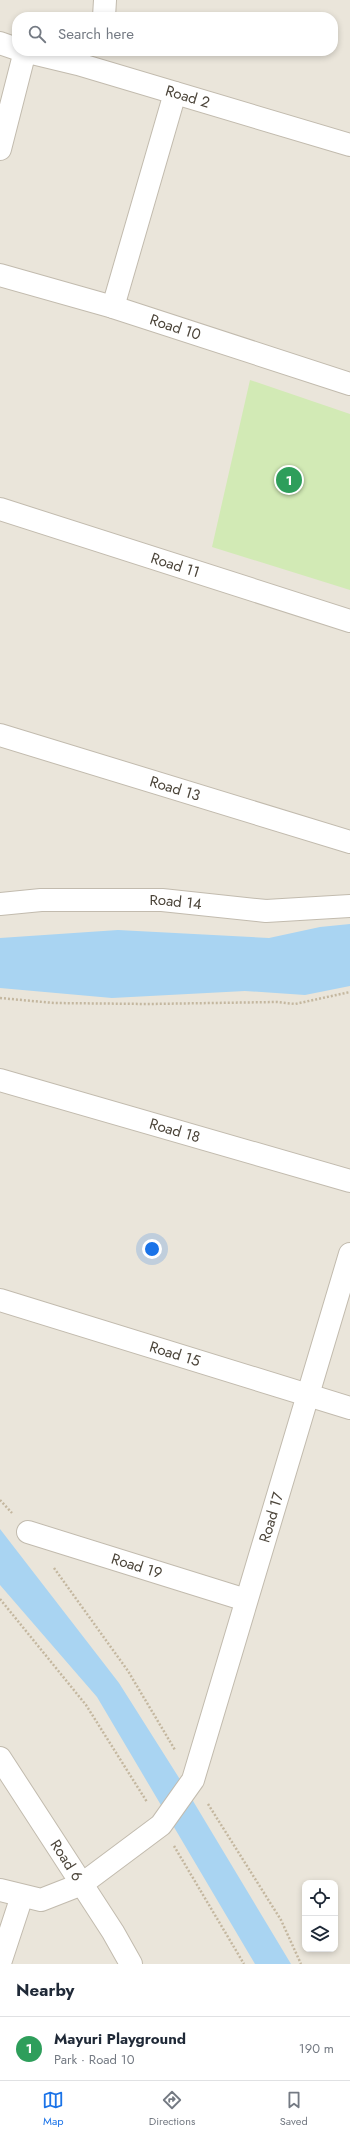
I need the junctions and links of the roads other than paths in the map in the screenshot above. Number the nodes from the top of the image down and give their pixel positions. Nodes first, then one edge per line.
1 (105, 0) edge
2 (104, 12) edge
3 (0, 43) edge
4 (12, 47) edge
5 (23, 56) edge
6 (82, 57) edge
7 (175, 93) junction
8 (350, 145) edge
9 (0, 150) edge
10 (0, 275) edge
11 (113, 307) junction
12 (350, 384) edge
13 (0, 510) edge
14 (350, 621) edge
15 (0, 735) edge
16 (350, 842) edge
17 (0, 904) edge
18 (350, 906) edge
19 (0, 1080) edge
20 (350, 1181) edge
21 (350, 1254) edge
22 (0, 1300) edge
23 (308, 1395) junction
24 (350, 1408) edge
25 (28, 1532) road end
26 (246, 1600) junction
27 (0, 1758) edge
28 (82, 1884) junction
29 (0, 1890) edge
30 (22, 1896) junction
31 (0, 1963) edge
32 (131, 1964) edge

1 - 2 street
3 - 4 street
5 - 9 street
6 - 7 street, Road 2
7 - 8 street, Road 2
7 - 11 street
10 - 11 street, Road 10
11 - 12 street, Road 10
13 - 14 street, Road 11
15 - 16 street, Road 13
17 - 18 street, Road 14
19 - 20 street, Road 18
21 - 23 street, Road 17
22 - 23 street, Road 15
23 - 24 street, Road 15
23 - 26 street, Road 17
25 - 26 street, Road 19
26 - 28 street, Road 17
27 - 28 street, Road 6
28 - 30 street, Road 17
28 - 32 street, Road 6
29 - 30 street, Road 17
30 - 31 street

